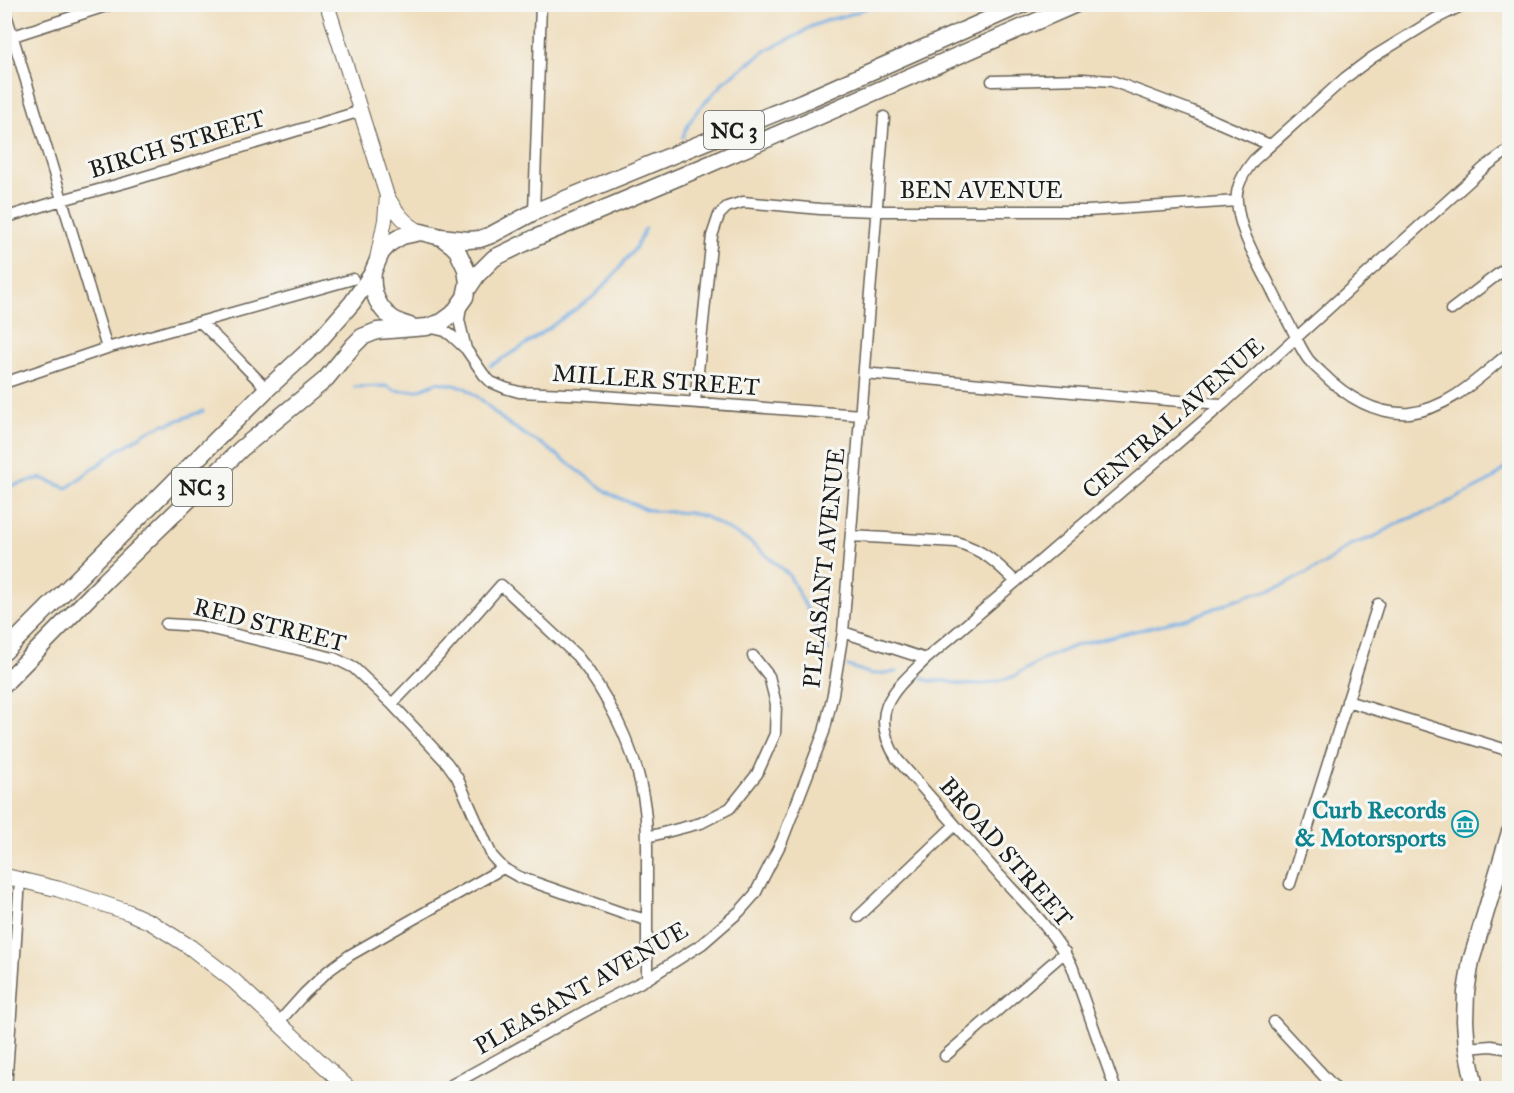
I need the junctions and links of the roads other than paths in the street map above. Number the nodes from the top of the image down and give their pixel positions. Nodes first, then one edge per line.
1 (112, 4) edge
2 (327, 4) edge
3 (541, 4) edge
4 (1023, 4) edge
5 (1076, 4) edge
6 (1465, 4) edge
7 (4, 8) edge
8 (9, 38) edge
9 (992, 81) dead end
10 (361, 111) junction
11 (884, 117) dead end
12 (1270, 145) junction
13 (1509, 149) edge
14 (387, 196) junction
15 (62, 200) junction
16 (1237, 201) junction
17 (876, 211) junction
18 (534, 212) junction
19 (4, 218) edge
20 (421, 232) junction
21 (441, 237) junction
22 (376, 262) junction
23 (1509, 265) edge
24 (353, 279) dead end
25 (464, 296) junction
26 (1451, 310) dead end
27 (200, 322) junction
28 (423, 327) junction
29 (1296, 338) junction
30 (106, 348) junction
31 (466, 349) junction
32 (1509, 352) edge
33 (864, 373) junction
34 (4, 382) edge
35 (267, 389) junction
36 (695, 403) junction
37 (1223, 405) junction
38 (861, 415) junction
39 (851, 536) junction
40 (1016, 582) junction
41 (1378, 604) dead end
42 (166, 624) dead end
43 (843, 632) junction
44 (4, 652) edge
45 (753, 656) dead end
46 (926, 659) junction
47 (4, 684) edge
48 (1347, 701) junction
49 (392, 704) junction
50 (1509, 751) edge
51 (955, 825) junction
52 (1509, 832) edge
53 (647, 837) junction
54 (503, 868) junction
55 (4, 876) edge
56 (20, 879) junction
57 (1290, 884) dead end
58 (858, 917) dead end
59 (647, 920) junction
60 (1065, 952) junction
61 (647, 979) junction
62 (1274, 1022) dead end
63 (278, 1023) junction
64 (1467, 1048) junction
65 (1509, 1049) edge
66 (945, 1056) dead end
67 (6, 1089) edge
68 (348, 1089) edge
69 (446, 1089) edge
70 (1115, 1089) edge
71 (1335, 1089) edge
72 (1475, 1089) edge

1 - 8 street
2 - 10 street
3 - 18 street
4 - 18 main road, NC 3
5 - 25 main road
6 - 12 street
7 - 8 street
8 - 15 street
9 - 12 street
10 - 14 street
10 - 15 street, BIRCH STREET
11 - 17 street, PLEASANT AVENUE
12 - 16 street
13 - 29 street, CENTRAL AVENUE
14 - 20 street
14 - 22 street
15 - 19 street, BIRCH STREET
15 - 30 street
16 - 17 street, BEN AVENUE
16 - 29 street
17 - 33 street, PLEASANT AVENUE
17 - 36 street, BEN AVENUE
18 - 21 main road, NC 3
20 - 21 main road
20 - 22 main road
21 - 25 main road
22 - 28 main road
22 - 35 main road, NC 3
23 - 26 street
24 - 27 street
25 - 28 main road
25 - 31 street, MILLER STREET
27 - 30 street
27 - 35 street
28 - 31 street, MILLER STREET
28 - 47 main road, NC 3
29 - 32 street
29 - 37 street, CENTRAL AVENUE
30 - 34 street
31 - 36 street, MILLER STREET
33 - 37 street
33 - 38 street, PLEASANT AVENUE
35 - 44 main road, NC 3
36 - 38 street, MILLER STREET
37 - 40 street, CENTRAL AVENUE
38 - 39 street, PLEASANT AVENUE
39 - 40 street
39 - 43 street, PLEASANT AVENUE
40 - 46 street, CENTRAL AVENUE
41 - 48 street
42 - 49 street, RED STREET
43 - 46 street
43 - 61 street, PLEASANT AVENUE
45 - 53 street
46 - 51 street, BROAD STREET
48 - 50 street
48 - 57 street
49 - 53 street
49 - 54 street, RED STREET
51 - 58 street
51 - 60 street, BROAD STREET
52 - 64 main road
53 - 59 street
54 - 59 street
54 - 63 street
55 - 56 main road
56 - 63 main road
56 - 67 street
59 - 61 street
60 - 66 street
60 - 70 street, BROAD STREET
61 - 69 street, PLEASANT AVENUE
62 - 71 street
63 - 68 main road
64 - 65 street
64 - 72 main road

